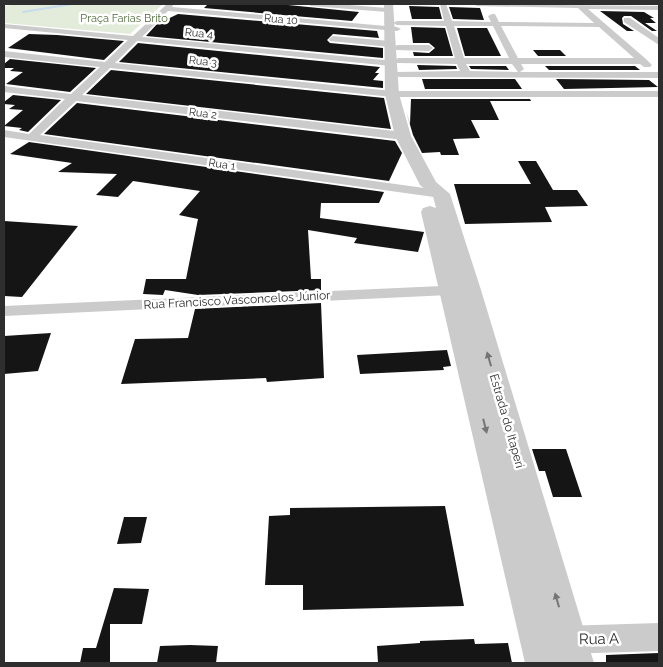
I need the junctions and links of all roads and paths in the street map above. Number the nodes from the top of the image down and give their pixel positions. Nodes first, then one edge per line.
1 (311, 4) edge
2 (326, 4) edge
3 (396, 4) edge
4 (443, 4) edge
5 (477, 4) edge
6 (486, 4) edge
7 (535, 4) edge
8 (168, 6) edge
9 (578, 6) edge
10 (387, 7) edge
11 (659, 8) edge
12 (576, 15) dead end
13 (492, 17) junction
14 (601, 20) junction
15 (617, 20) dead end
16 (627, 20) junction
17 (643, 20) dead end
18 (449, 24) junction
19 (552, 25) junction
20 (4, 26) edge
21 (398, 29) junction
22 (447, 34) junction
23 (462, 34) dead end
24 (492, 34) dead end
25 (502, 35) junction
26 (134, 38) junction
27 (333, 39) dead end
28 (657, 39) edge
29 (394, 46) junction
30 (452, 48) junction
31 (565, 49) dead end
32 (611, 50) dead end
33 (630, 50) junction
34 (4, 54) edge
35 (460, 61) junction
36 (515, 61) junction
37 (574, 61) junction
38 (588, 61) junction
39 (643, 61) junction
40 (395, 62) junction
41 (108, 64) junction
42 (399, 74) junction
43 (522, 74) junction
44 (599, 75) junction
45 (659, 75) edge
46 (470, 84) junction
47 (4, 89) edge
48 (532, 94) junction
49 (615, 94) junction
50 (659, 94) edge
51 (396, 96) junction
52 (74, 98) junction
53 (5, 136) edge
54 (403, 136) junction
55 (32, 137) junction
56 (432, 190) junction
57 (460, 290) junction
58 (4, 311) edge
59 (659, 637) edge
60 (572, 651) edge
61 (542, 652) edge

1 - 2 street
2 - 10 street
3 - 21 street, Estrada do Itaperi
4 - 18 street
5 - 6 street
6 - 7 street
6 - 13 street
7 - 9 street
7 - 19 street
8 - 21 street, Rua 10
8 - 26 street, Rua 10
9 - 11 street
9 - 14 street
10 - 21 street, Estrada do Itaperi
12 - 14 street
13 - 18 street, Rua 10
13 - 19 street, Rua 10
13 - 25 street
14 - 19 street, Rua 10
14 - 33 street
15 - 16 street
16 - 17 street
16 - 28 street
18 - 21 street, Rua 10
18 - 22 street
20 - 26 street, Rua 4
21 - 29 street, Estrada do Itaperi
22 - 23 street
22 - 30 street
24 - 25 street
25 - 36 street
26 - 40 street, Rua 4
26 - 41 street, Rua 10
27 - 29 street
29 - 30 street
29 - 40 street, Estrada do Itaperi
30 - 35 street
31 - 37 street
32 - 33 street
33 - 39 street
34 - 41 street, Rua 3
35 - 36 street, Rua 4
35 - 40 street, Rua 4
35 - 46 street
36 - 37 street, Rua 4
36 - 43 street
37 - 38 street, Rua 4
38 - 39 street, Rua 4
38 - 44 street
39 - 45 street
40 - 42 street, Estrada do Itaperi
40 - 51 street, Estrada do Itaperi
41 - 51 street, Rua 3
41 - 52 street, Rua 10
42 - 46 street
42 - 51 street, Estrada do Itaperi
43 - 44 street
43 - 46 street
43 - 48 street
44 - 45 street
44 - 49 street
46 - 48 street
46 - 51 street, Rua 3
47 - 52 street, Rua 2
48 - 49 street
49 - 50 street
51 - 54 street, Estrada do Itaperi
52 - 54 street, Rua 2
52 - 55 street, Rua 10
53 - 55 street, Rua 1
54 - 56 street, Estrada do Itaperi
55 - 56 street, Rua 1
56 - 57 street, Estrada do Itaperi
57 - 58 street, Rua Francisco Vasconcelos Júnior
60 -> 57 street, Estrada do Itaperi
57 -> 61 street, Estrada do Itaperi
59 - 60 street, Rua A
60 - 61 street, Rua A

